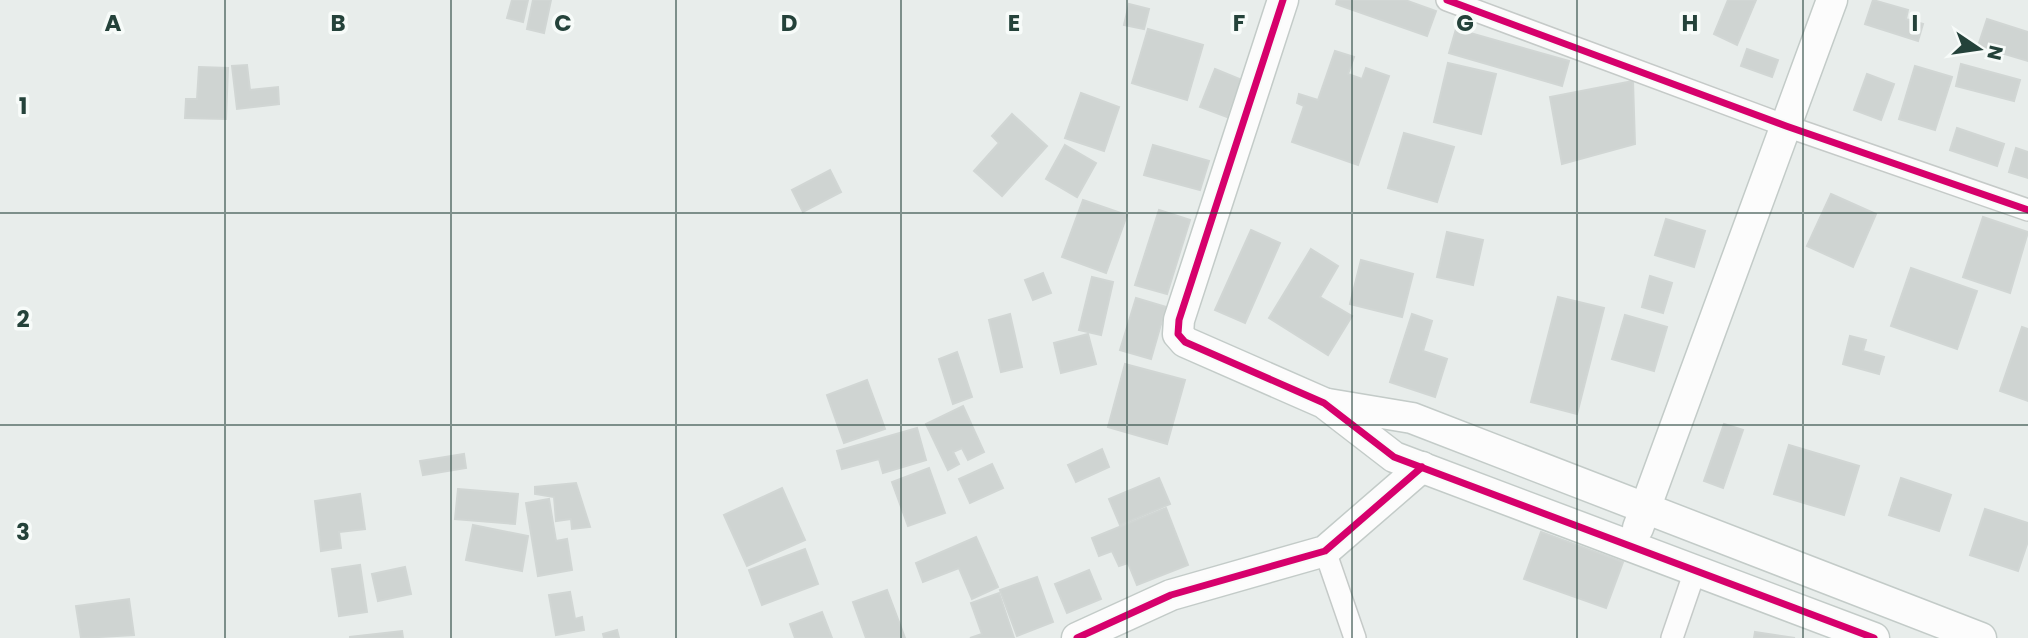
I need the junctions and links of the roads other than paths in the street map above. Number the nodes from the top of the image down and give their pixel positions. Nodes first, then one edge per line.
1 (1283, 0) edge
2 (1447, 0) edge
3 (1832, 0) edge
4 (1786, 127) junction
5 (2028, 210) edge
6 (1324, 403) junction
7 (1422, 467) junction
8 (1645, 509) junction
9 (1630, 547) junction
10 (1325, 551) junction
11 (1695, 571) junction
12 (1077, 638) edge
13 (1355, 638) edge
14 (1672, 638) edge
15 (1874, 638) edge
16 (1981, 638) edge

1 - 6 street
2 - 4 street
3 - 4 street
4 - 5 street
4 - 8 street
6 - 7 street
6 - 8 street
7 - 9 street
7 - 10 street
8 - 9 street
8 - 16 street
9 - 11 street
10 - 12 street
10 - 13 street
11 - 14 street
11 - 15 street

